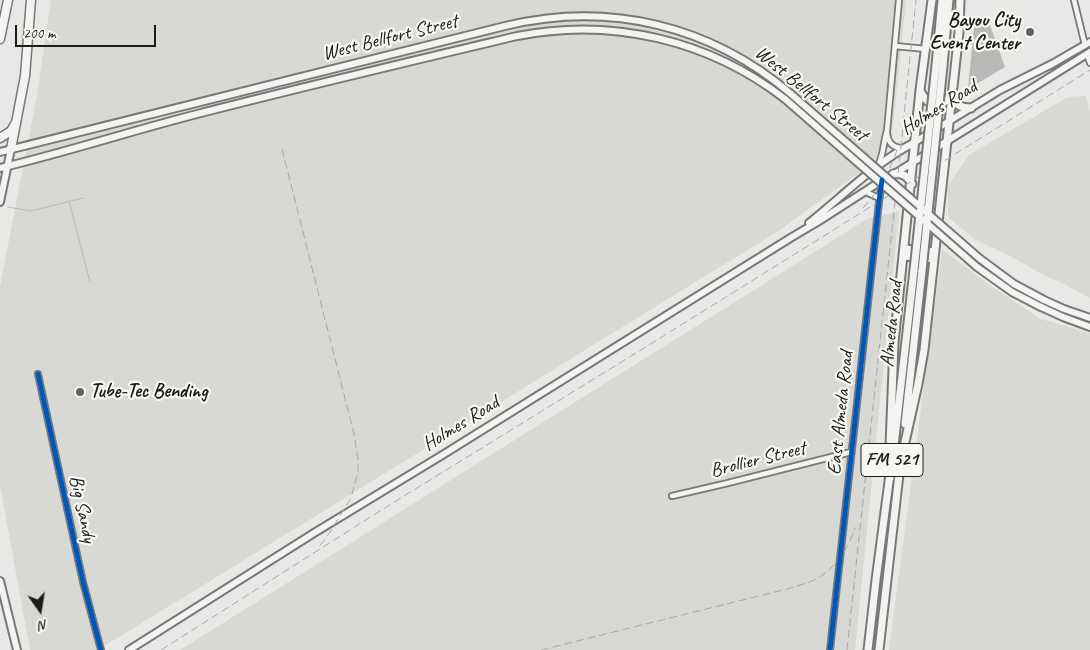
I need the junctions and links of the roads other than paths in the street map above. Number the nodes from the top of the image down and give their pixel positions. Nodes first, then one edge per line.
1 (8, 0) edge
2 (31, 0) edge
3 (900, 0) edge
4 (932, 0) edge
5 (942, 0) edge
6 (949, 0) edge
7 (960, 0) edge
8 (1074, 0) edge
9 (612, 18) junction
10 (611, 30) junction
11 (0, 39) edge
12 (894, 46) junction
13 (1089, 48) edge
14 (926, 49) junction
15 (1090, 63) edge
16 (349, 65) junction
17 (940, 66) junction
18 (351, 76) junction
19 (920, 90) junction
20 (951, 95) junction
21 (972, 108) junction
22 (17, 121) junction
23 (949, 121) junction
24 (116, 123) junction
25 (887, 130) junction
26 (119, 135) junction
27 (0, 138) edge
28 (946, 141) junction
29 (916, 142) junction
30 (904, 148) junction
31 (10, 149) junction
32 (0, 152) edge
33 (914, 162) junction
34 (877, 166) junction
35 (4, 168) edge
36 (893, 174) junction
37 (882, 180) junction
38 (912, 184) junction
39 (866, 192) junction
40 (879, 198) junction
41 (0, 202) edge
42 (792, 237) junction
43 (904, 253) junction
44 (934, 256) junction
45 (918, 271) junction
46 (1090, 318) edge
47 (1090, 326) edge
48 (38, 374) dead end
49 (851, 452) junction
50 (901, 460) junction
51 (890, 478) junction
52 (672, 496) dead end
53 (0, 581) edge
54 (146, 639) junction
55 (17, 650) edge
56 (101, 650) edge
57 (122, 650) edge
58 (129, 650) edge
59 (830, 650) edge
60 (868, 650) edge
61 (879, 650) edge

1 - 11 highway
2 - 22 highway
3 - 12 street
4 - 14 main road
5 - 17 main road, Almeda Road / FM 521
6 - 17 main road, Almeda Road / FM 521
7 - 20 main road
8 - 13 street
9 - 10 main road
9 - 16 main road, West Bellfort Street
9 - 46 main road, West Bellfort Street, bridge
10 - 18 main road, West Bellfort Street
10 - 47 main road, West Bellfort Street, bridge
12 - 14 street
12 - 25 street
13 - 15 street
13 - 21 main road, Holmes Road
13 - 28 main road, Holmes Road
14 - 19 main road
16 - 18 main road
16 - 24 main road, West Bellfort Street
17 - 45 main road, Almeda Road / FM 521, bridge
18 - 26 main road, West Bellfort Street
19 - 20 main road
19 - 29 main road
20 - 21 main road
20 - 23 main road
21 - 23 main road, Holmes Road
22 - 27 highway
22 - 31 highway
23 - 28 main road
23 - 29 main road, Holmes Road
24 - 26 main road
24 - 31 main road, West Bellfort Street
25 - 30 street
25 - 34 street
26 - 35 main road, West Bellfort Street
28 - 33 main road, Holmes Road
28 - 44 main road
29 - 30 main road, Holmes Road
29 - 33 main road
30 - 34 main road, Holmes Road
31 - 32 main road, West Bellfort Street
31 - 35 main road
33 - 36 main road, Holmes Road
33 - 38 main road
34 - 42 main road, Holmes Road
35 - 41 main road
36 - 37 main road, Holmes Road
36 - 38 main road
37 - 39 main road, Holmes Road
37 - 40 street, East Almeda Road
38 - 43 main road
39 - 40 street
39 - 42 main road, Holmes Road
40 - 49 street, East Almeda Road
42 - 54 main road, Holmes Road
43 - 44 main road
43 - 51 main road
44 - 50 main road
45 - 50 main road, Almeda Road / FM 521
45 - 51 main road, Almeda Road / FM 521
48 - 56 street, Big Sandy
49 - 52 street, Brollier Street
49 - 59 street, East Almeda Road
50 - 61 main road, Almeda Road / FM 521
51 - 60 main road, Almeda Road / FM 521
53 - 55 main road
54 - 57 main road, Holmes Road
54 - 58 main road, Holmes Road

